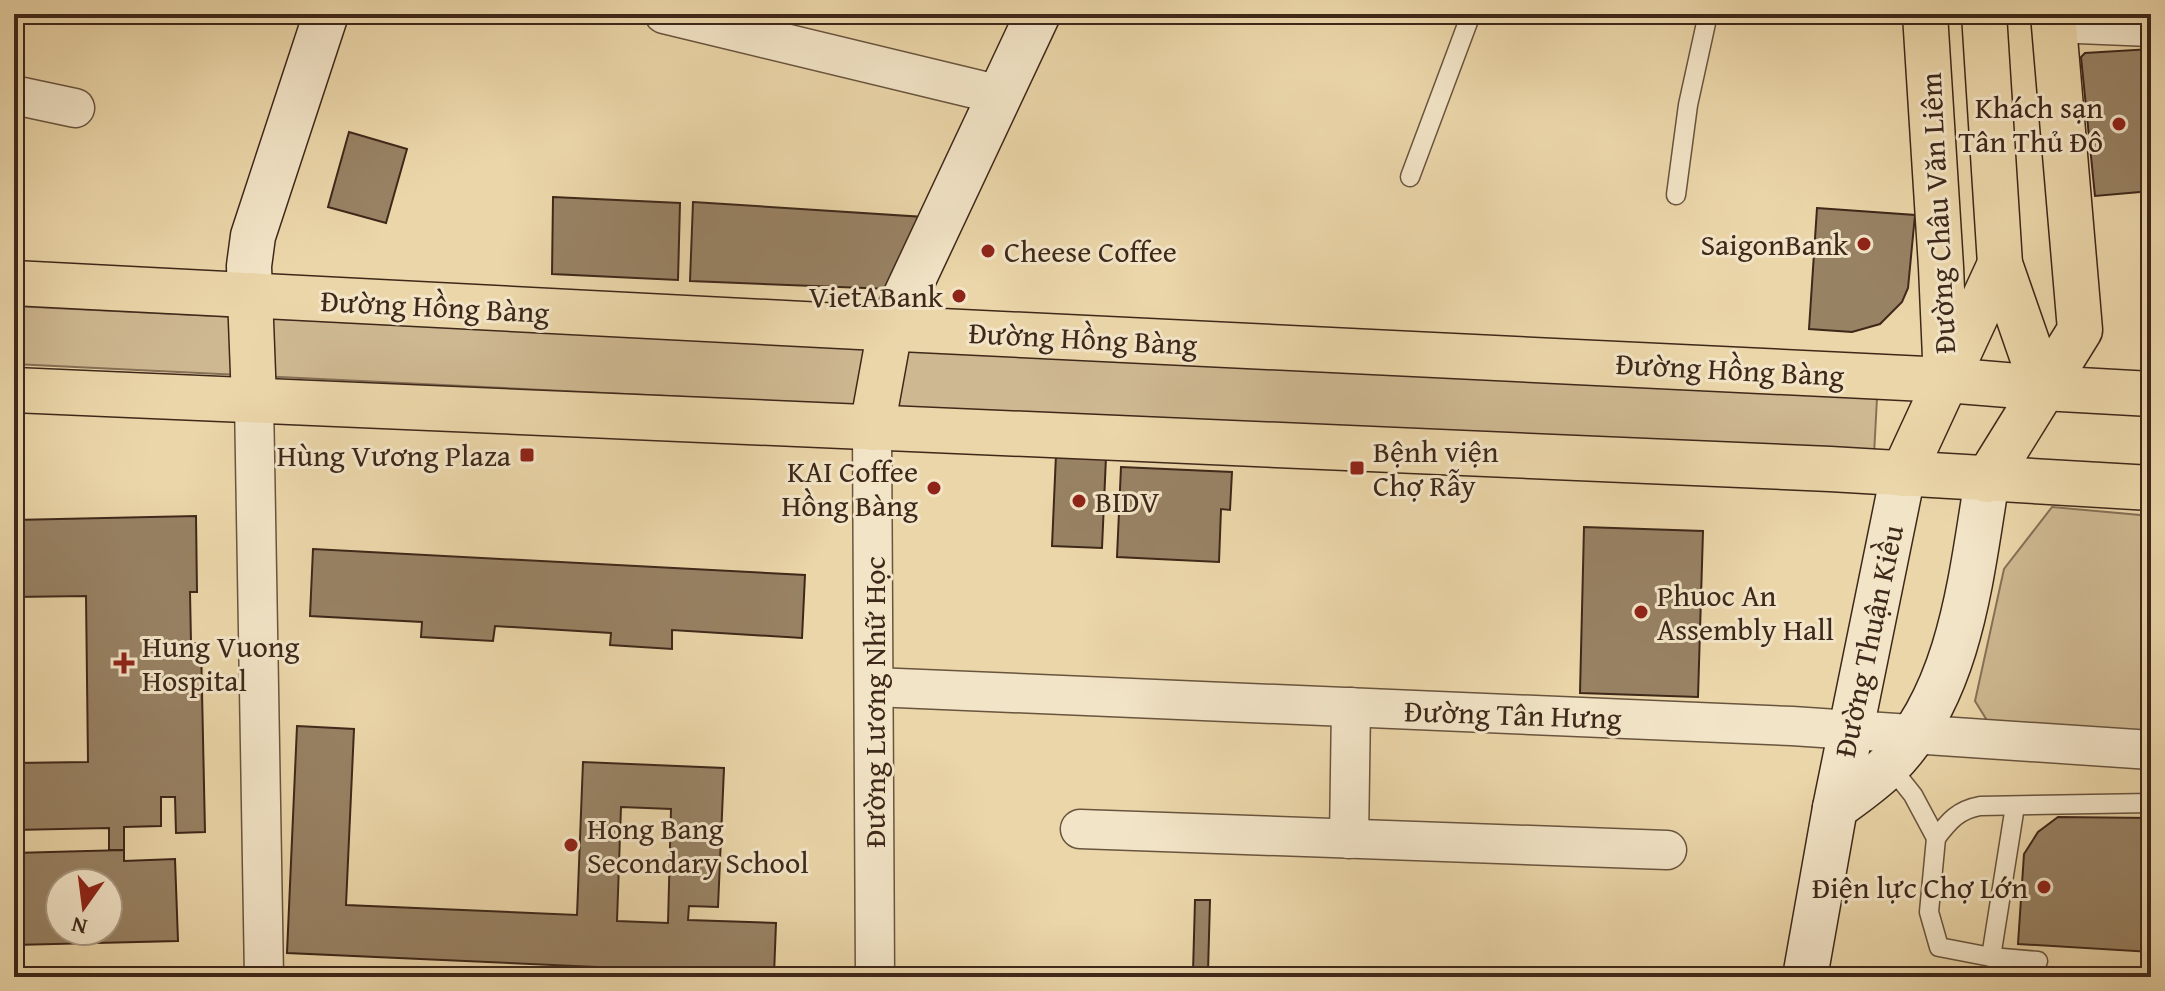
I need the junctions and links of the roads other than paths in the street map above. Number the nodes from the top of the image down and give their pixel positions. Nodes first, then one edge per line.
1 (326, 14) edge
2 (667, 14) edge
3 (1038, 14) edge
4 (1471, 14) edge
5 (1708, 14) edge
6 (1920, 15) edge
7 (1984, 17) edge
8 (2054, 18) edge
9 (2151, 27) edge
10 (14, 95) edge
11 (1000, 95) junction
12 (75, 108) dead end
13 (1410, 177) dead end
14 (1676, 195) dead end
15 (2000, 264) junction
16 (14, 283) edge
17 (250, 295) junction
18 (890, 329) junction
19 (1946, 380) junction
20 (2043, 388) junction
21 (14, 390) edge
22 (2151, 394) edge
23 (254, 400) junction
24 (872, 428) junction
25 (1903, 474) junction
26 (1987, 480) junction
27 (2151, 488) edge
28 (874, 687) junction
29 (1351, 707) junction
30 (1850, 729) junction
31 (1901, 749) junction
32 (2151, 750) edge
33 (2151, 803) edge
34 (2015, 806) junction
35 (1835, 808) junction
36 (1080, 829) dead end
37 (1936, 838) junction
38 (1349, 839) junction
39 (1667, 850) dead end
40 (1991, 957) junction
41 (2038, 961) dead end
42 (264, 977) edge
43 (875, 977) edge
44 (1805, 977) edge

1 - 17 main road
2 - 11 street
3 - 11 main road
4 - 13 lane
5 - 14 lane
6 - 7 main road
6 - 19 main road, Đường Châu Văn Liêm
7 - 8 main road
7 - 15 main road, Đường Châu Văn Liêm
8 - 9 street
8 - 20 main road
10 - 12 street
11 - 18 main road
15 - 19 main road, Đường Châu Văn Liêm
15 - 20 main road, Đường Châu Văn Liêm
16 - 17 main road, Đường Hồng Bàng
17 - 18 main road, Đường Hồng Bàng
17 - 23 main road
18 - 19 main road, Đường Hồng Bàng
18 - 24 main road
19 - 20 main road, Đường Hồng Bàng
19 - 25 main road
20 - 22 main road, Đường Hồng Bàng
20 - 26 main road
21 - 23 main road
23 - 24 main road
23 - 42 street
24 - 25 main road
24 - 28 street, Đường Lương Nhữ Học
25 - 26 main road
25 - 30 main road, Đường Thuận Kiều
26 - 27 main road
26 - 31 main road, Đường Thuận Kiều
28 - 29 street, Đường Tân Hưng
28 - 43 street, Đường Lương Nhữ Học
29 - 30 street, Đường Tân Hưng
29 - 38 street
30 - 31 street, Đường Tân Hưng
30 - 35 main road, Đường Thuận Kiều
31 - 32 street, Đường Tân Hưng
31 - 35 main road, Đường Thuận Kiều
31 - 37 lane
33 - 34 lane
34 - 37 lane
34 - 40 lane
35 - 44 main road, Đường Thuận Kiều
36 - 38 street
37 - 40 lane
38 - 39 street
40 - 41 lane

